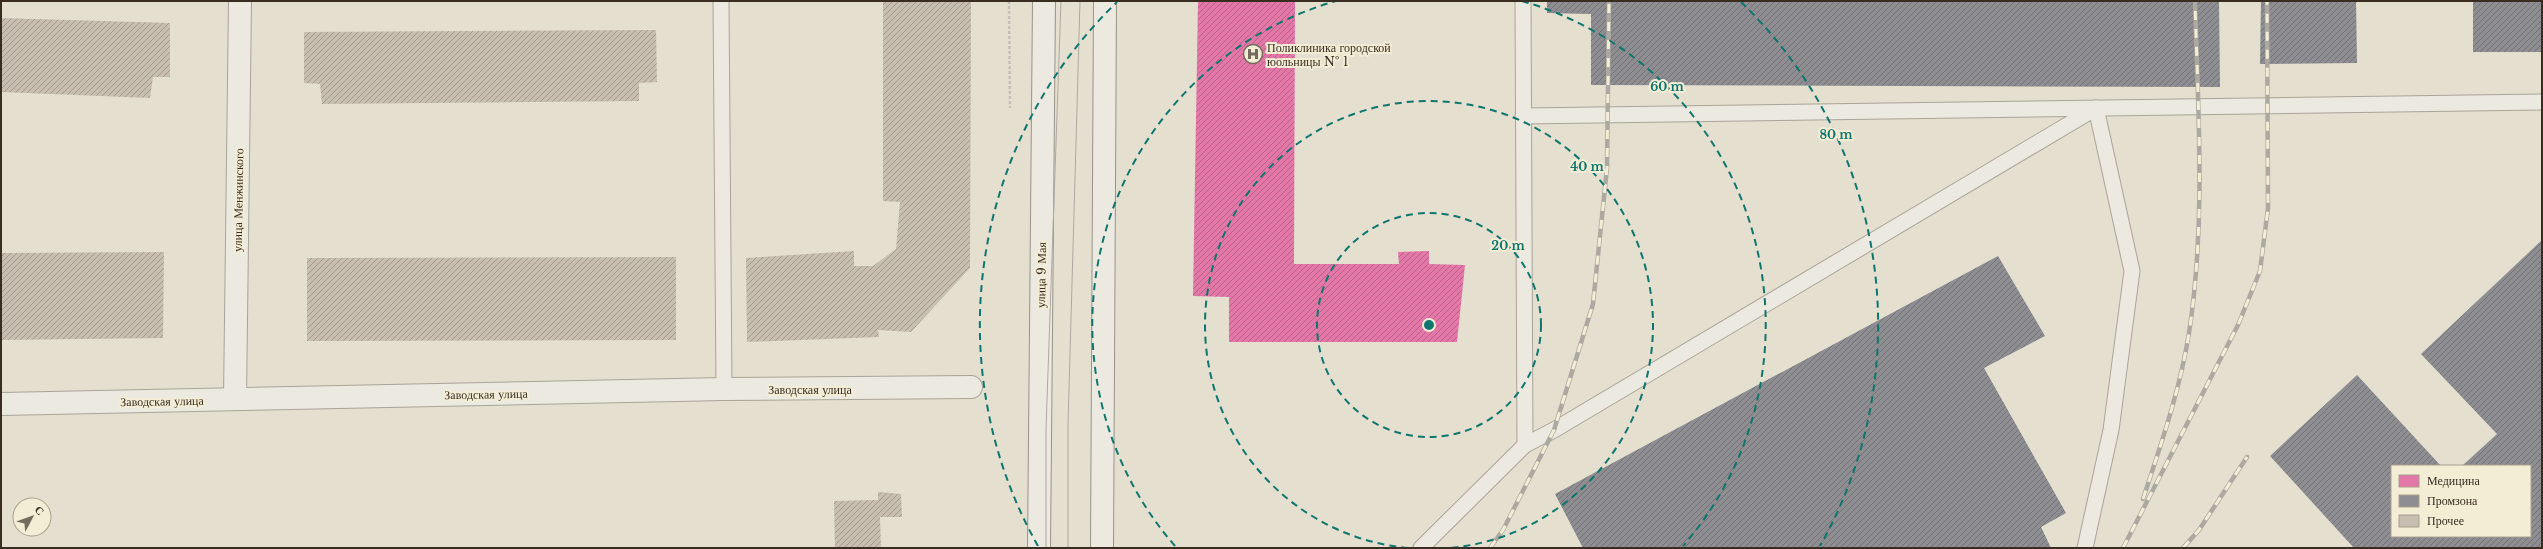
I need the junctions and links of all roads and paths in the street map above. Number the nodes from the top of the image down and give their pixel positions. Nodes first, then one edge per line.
1 (240, 1) edge
2 (720, 1) edge
3 (1044, 1) edge
4 (1105, 1) edge
5 (1523, 1) edge
6 (2542, 102) edge
7 (2096, 108) junction
8 (1524, 116) junction
9 (971, 387) dead end
10 (724, 389) junction
11 (235, 399) junction
12 (1, 404) edge
13 (1525, 445) junction
14 (1039, 548) edge
15 (1102, 548) edge
16 (1421, 548) edge
17 (2086, 548) edge

1 - 11 street, улица Менжинского
2 - 10 lane
3 - 14 street, улица 9 Мая
4 - 15 street
5 - 8 lane
6 - 7 lane
7 - 8 lane
7 - 13 lane
7 - 17 lane
8 - 13 lane
9 - 10 street, Заводская улица
10 - 11 street, Заводская улица
11 - 12 street, Заводская улица
13 - 16 lane

